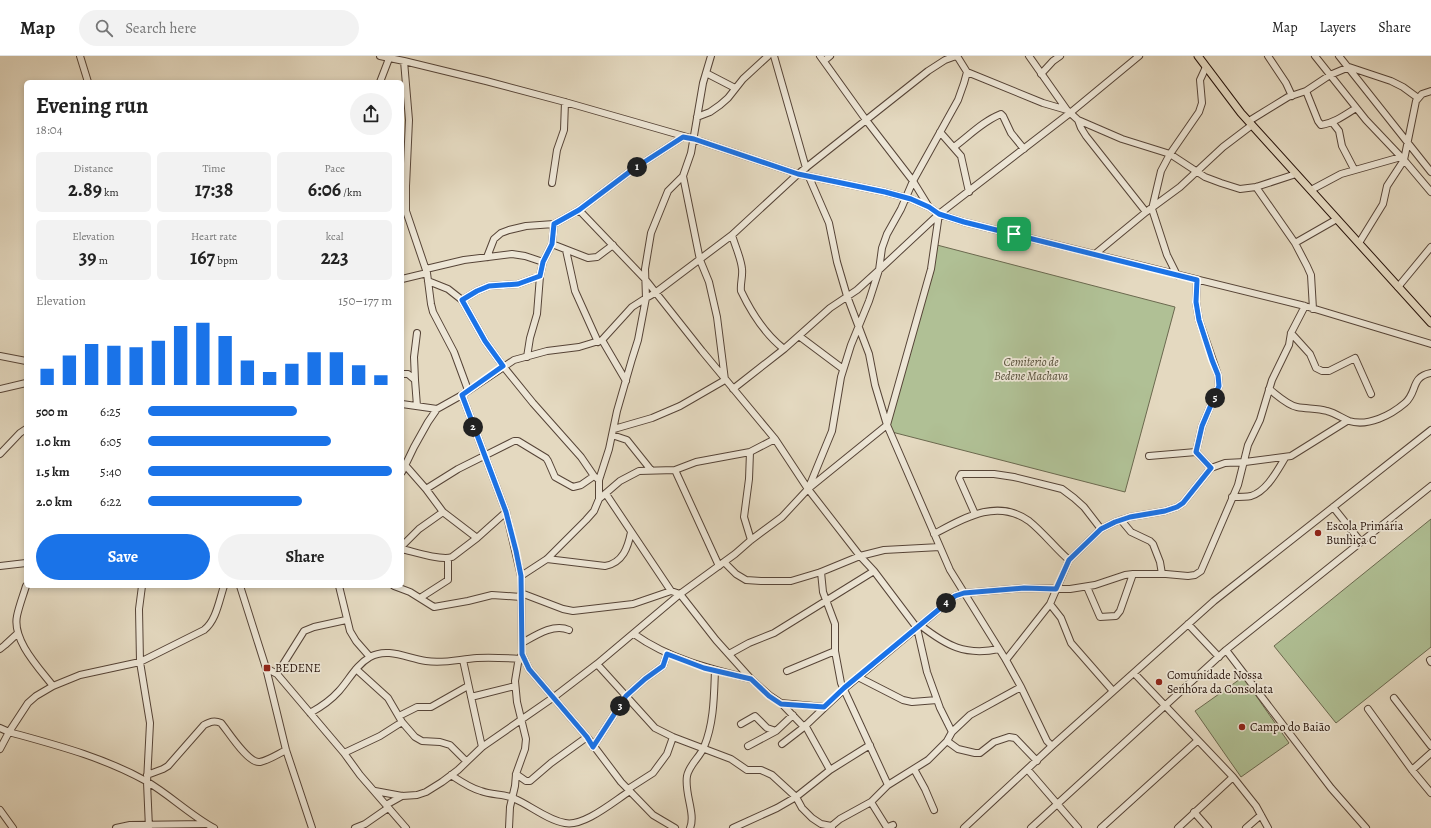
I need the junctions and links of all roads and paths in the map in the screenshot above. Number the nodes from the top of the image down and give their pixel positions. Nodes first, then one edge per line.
1 (80, 56) edge
2 (380, 56) edge
3 (711, 56) edge
4 (768, 56) edge
5 (774, 56) edge
6 (830, 56) edge
7 (956, 56) edge
8 (1029, 56) edge
9 (1060, 56) edge
10 (1139, 56) edge
11 (1198, 56) edge
12 (1268, 56) edge
13 (1315, 56) edge
14 (1339, 56) edge
15 (390, 57) edge
16 (822, 58) edge
17 (404, 61) junction
18 (1206, 67) junction
19 (1349, 67) junction
20 (966, 72) junction
21 (706, 73) junction
22 (1042, 74) junction
23 (1330, 75) junction
24 (87, 80) edge
25 (381, 80) edge
26 (735, 88) junction
27 (1306, 91) junction
28 (1431, 91) edge
29 (1292, 96) junction
30 (1418, 98) junction
31 (566, 102) junction
32 (1356, 108) junction
33 (1068, 112) junction
34 (697, 117) junction
35 (866, 120) junction
36 (1078, 120) junction
37 (1332, 122) junction
38 (1250, 123) junction
39 (940, 132) junction
40 (683, 137) junction
41 (694, 139) junction
42 (1408, 144) junction
43 (954, 147) junction
44 (1024, 149) junction
45 (1170, 154) junction
46 (1403, 159) junction
47 (806, 168) junction
48 (1354, 170) junction
49 (1196, 171) junction
50 (1431, 172) edge
51 (798, 174) junction
52 (1296, 174) junction
53 (683, 176) junction
54 (810, 177) junction
55 (913, 181) junction
56 (552, 183) dead end
57 (1256, 187) junction
58 (1311, 190) junction
59 (969, 192) junction
60 (1431, 192) edge
61 (906, 198) junction
62 (929, 207) junction
63 (579, 210) junction
64 (1149, 210) junction
65 (939, 214) junction
66 (1337, 219) junction
67 (554, 224) junction
68 (732, 235) junction
69 (1359, 243) junction
70 (552, 244) junction
71 (1295, 244) junction
72 (613, 245) junction
73 (1431, 247) edge
74 (566, 250) junction
75 (1095, 254) junction
76 (488, 257) junction
77 (700, 260) junction
78 (543, 262) junction
79 (879, 270) junction
80 (426, 271) junction
81 (1177, 275) junction
82 (540, 276) junction
83 (404, 278) edge
84 (645, 279) junction
85 (1197, 280) junction
86 (428, 281) junction
87 (1398, 287) junction
88 (656, 293) junction
89 (847, 296) junction
90 (646, 298) junction
91 (462, 300) junction
92 (1305, 306) junction
93 (1313, 309) junction
94 (1431, 324) edge
95 (859, 325) junction
96 (416, 333) dead end
97 (1291, 333) junction
98 (799, 336) junction
99 (600, 341) junction
100 (1431, 344) edge
101 (784, 349) junction
102 (0, 356) edge
103 (527, 357) junction
104 (24, 361) edge
105 (503, 366) junction
106 (843, 369) junction
107 (1431, 373) edge
108 (404, 374) edge
109 (415, 380) junction
110 (725, 380) junction
111 (626, 381) junction
112 (24, 383) edge
113 (0, 389) edge
114 (733, 389) junction
115 (1269, 389) junction
116 (468, 390) junction
117 (1371, 394) dead end
118 (462, 395) junction
119 (404, 404) edge
120 (417, 406) junction
121 (437, 409) junction
122 (1348, 421) junction
123 (887, 425) junction
124 (24, 430) edge
125 (1431, 430) edge
126 (613, 432) junction
127 (775, 439) junction
128 (1, 451) edge
129 (750, 452) junction
130 (1196, 452) junction
131 (1149, 456) dead end
132 (484, 457) junction
133 (1285, 458) junction
134 (1245, 462) junction
135 (404, 467) edge
136 (1211, 468) junction
137 (404, 470) edge
138 (651, 470) junction
139 (675, 470) junction
140 (597, 478) junction
141 (1431, 486) edge
142 (426, 489) junction
143 (808, 489) junction
144 (606, 494) junction
145 (1232, 497) junction
146 (599, 499) junction
147 (1333, 507) junction
148 (443, 512) junction
149 (506, 512) junction
150 (974, 514) junction
151 (1121, 520) junction
152 (1101, 529) junction
153 (631, 532) junction
154 (934, 534) junction
155 (477, 538) junction
156 (750, 540) junction
157 (1362, 542) junction
158 (404, 544) edge
159 (940, 547) junction
160 (404, 549) edge
161 (860, 556) junction
162 (448, 558) junction
163 (547, 559) junction
164 (1069, 560) junction
165 (24, 563) edge
166 (722, 564) junction
167 (0, 566) edge
168 (874, 571) junction
169 (821, 572) junction
170 (1133, 574) junction
171 (1162, 574) junction
172 (521, 576) junction
173 (1088, 586) junction
174 (25, 588) edge
175 (142, 588) edge
176 (223, 588) edge
177 (241, 588) edge
178 (339, 588) edge
179 (399, 588) edge
180 (1056, 589) junction
181 (671, 591) junction
182 (964, 593) junction
183 (680, 594) junction
184 (521, 595) junction
185 (420, 598) junction
186 (827, 602) junction
187 (1050, 604) junction
188 (346, 620) junction
189 (1188, 624) junction
190 (918, 627) junction
191 (569, 630) dead end
192 (18, 633) junction
193 (634, 634) junction
194 (522, 643) junction
195 (0, 649) edge
196 (999, 649) junction
197 (1226, 650) junction
198 (835, 651) junction
199 (667, 654) junction
200 (730, 654) junction
201 (370, 657) junction
202 (521, 657) junction
203 (1219, 657) junction
204 (463, 660) junction
205 (1006, 660) junction
206 (140, 662) junction
207 (597, 664) junction
208 (266, 668) junction
209 (356, 669) junction
210 (715, 670) junction
211 (787, 671) dead end
212 (1134, 673) junction
213 (277, 674) junction
214 (858, 677) junction
215 (751, 679) junction
216 (53, 686) junction
217 (468, 686) junction
218 (516, 686) junction
219 (1021, 687) junction
220 (844, 688) junction
221 (1113, 691) junction
222 (626, 696) junction
223 (471, 697) junction
224 (554, 698) junction
225 (1394, 698) dead end
226 (938, 700) junction
227 (781, 704) junction
228 (1166, 706) junction
229 (824, 707) junction
230 (1368, 709) dead end
231 (310, 713) junction
232 (793, 715) junction
233 (400, 719) junction
234 (522, 719) junction
235 (741, 724) dead end
236 (804, 726) junction
237 (0, 728) edge
238 (776, 731) junction
239 (9, 732) junction
240 (952, 732) junction
241 (587, 737) junction
242 (673, 737) junction
243 (947, 741) junction
244 (1197, 741) junction
245 (782, 744) dead end
246 (870, 745) junction
247 (748, 746) dead end
248 (1052, 746) junction
249 (1431, 746) edge
250 (482, 747) junction
251 (593, 747) junction
252 (0, 749) edge
253 (703, 749) junction
254 (286, 750) junction
255 (344, 753) junction
256 (1431, 754) edge
257 (466, 761) junction
258 (1037, 761) junction
259 (830, 770) junction
260 (914, 770) junction
261 (1028, 770) junction
262 (1412, 770) junction
263 (516, 774) junction
264 (452, 775) junction
265 (1233, 777) junction
266 (147, 778) junction
267 (888, 785) junction
268 (629, 790) junction
269 (375, 791) junction
270 (1431, 793) edge
271 (402, 796) junction
272 (512, 797) junction
273 (796, 797) junction
274 (871, 802) junction
275 (1057, 805) junction
276 (387, 807) junction
277 (0, 810) edge
278 (934, 810) dead end
279 (1194, 812) junction
280 (1261, 815) junction
281 (665, 823) junction
282 (206, 824) junction
283 (893, 825) dead end
284 (150, 826) edge
285 (567, 826) edge
286 (831, 827) edge
287 (13, 828) edge
288 (116, 828) edge
289 (214, 828) edge
290 (312, 828) edge
291 (355, 828) edge
292 (406, 828) edge
293 (509, 828) edge
294 (659, 828) edge
295 (675, 828) edge
296 (690, 828) edge
297 (733, 828) edge
298 (964, 828) edge
299 (1031, 828) edge
300 (1078, 828) edge
301 (1100, 828) edge
302 (1178, 828) edge
303 (1208, 828) edge
304 (1246, 828) edge
305 (1268, 828) edge
306 (1366, 828) edge

1 - 24 street
2 - 15 street
3 - 21 street
4 - 26 street
5 - 47 street
6 - 16 street
7 - 20 street
7 - 35 street
8 - 22 street
9 - 22 street
10 - 33 street
11 - 18 main road
12 - 29 street
13 - 23 street
14 - 19 street
15 - 17 street
15 - 25 street
16 - 35 street
17 - 31 street
17 - 80 street
18 - 38 main road
18 - 45 street
19 - 23 street
19 - 30 street
19 - 42 street
20 - 33 street
20 - 39 street
21 - 26 street
21 - 34 street
22 - 33 street
23 - 27 street
23 - 32 street
26 - 34 street
27 - 29 street
27 - 37 street
28 - 30 street
29 - 38 street
30 - 42 street
31 - 40 street
31 - 56 street
32 - 37 street
32 - 46 street
33 - 36 street
33 - 44 street
34 - 41 street
35 - 47 street
35 - 55 street
36 - 45 street
36 - 64 street
37 - 48 street
38 - 49 street
38 - 52 main road
39 - 43 street
39 - 55 street
40 - 41 street
40 - 63 street
41 - 51 street
41 - 53 street
42 - 46 street
42 - 50 street
43 - 44 street
43 - 59 street
44 - 59 street
45 - 49 street
45 - 64 street
46 - 48 street
46 - 60 street
46 - 69 street
47 - 51 street
48 - 58 street
49 - 57 street
49 - 64 street
51 - 54 street
51 - 68 street
52 - 57 street
52 - 58 main road
53 - 77 street
53 - 84 street
54 - 61 street
54 - 89 street
55 - 61 street
55 - 62 street
57 - 71 street
58 - 66 main road
59 - 65 street
61 - 62 street
61 - 79 street
62 - 65 street
63 - 67 street
63 - 72 street
64 - 75 street
64 - 81 street
65 - 75 street
65 - 79 street
65 - 123 street
66 - 69 main road
66 - 71 street
67 - 70 street
67 - 76 street
68 - 77 street
68 - 101 street
69 - 87 main road
70 - 74 street
70 - 78 street
71 - 93 street
72 - 74 street
72 - 84 street
73 - 87 street
74 - 99 street
75 - 81 street
76 - 78 street
76 - 80 street
77 - 88 street
77 - 110 street
78 - 82 street
79 - 89 street
79 - 95 street
80 - 83 street
80 - 86 street
81 - 85 street
82 - 91 street
82 - 103 street
84 - 88 street
84 - 90 street
85 - 92 street
85 - 130 street
86 - 91 street
86 - 116 street
87 - 94 main road
88 - 90 street
88 - 110 street
89 - 95 street
89 - 98 street
90 - 99 street
90 - 111 street
91 - 105 street
92 - 93 street
92 - 97 street
93 - 100 street
95 - 106 street
95 - 123 street
96 - 109 street
97 - 115 street
97 - 117 street
98 - 101 street
98 - 106 street
99 - 103 street
99 - 111 street
101 - 114 street
102 - 104 street
103 - 105 street
105 - 116 street
105 - 140 street
106 - 143 street
107 - 122 street
108 - 109 street
109 - 120 street
110 - 114 street
110 - 126 street
111 - 126 street
112 - 113 street
114 - 127 street
115 - 122 street
115 - 134 street
116 - 118 street
118 - 121 street
118 - 132 street
119 - 120 street
120 - 121 street
121 - 135 street
122 - 133 street
123 - 143 street
123 - 154 street
124 - 128 street
125 - 147 street
126 - 138 street
126 - 140 street
127 - 129 street
127 - 143 street
129 - 139 street
129 - 156 street
130 - 131 street
130 - 136 street
132 - 140 street
132 - 142 street
132 - 149 street
133 - 134 street
133 - 145 street
134 - 136 street
134 - 145 street
136 - 151 street
137 - 142 street
138 - 139 street
138 - 144 street
139 - 166 street
140 - 146 street
141 - 157 street
142 - 148 street
143 - 156 street
143 - 161 street
144 - 146 street
144 - 153 street
145 - 171 street
146 - 163 street
147 - 157 street
147 - 189 street
148 - 155 street
148 - 158 street
149 - 155 street
149 - 172 street
150 - 152 street
150 - 154 street
150 - 164 street
151 - 152 street
151 - 171 street
152 - 164 street
153 - 163 street
153 - 181 street
154 - 159 street
155 - 162 street
156 - 166 street
157 - 197 street
159 - 161 street
159 - 182 street
160 - 162 street
161 - 168 street
161 - 169 street
162 - 185 street
163 - 172 street
164 - 180 street
165 - 167 street
166 - 169 street
166 - 183 street
168 - 186 street
168 - 190 street
169 - 186 street
170 - 171 street
170 - 173 street
170 - 173 street
172 - 184 street
173 - 180 street
174 - 192 street
175 - 206 street
176 - 206 street
177 - 208 street
178 - 188 street
179 - 185 street
180 - 182 street
180 - 187 street
181 - 183 street
181 - 184 street
182 - 190 street
182 - 196 street
183 - 193 street
183 - 200 street
184 - 185 street
184 - 194 street
186 - 198 street
186 - 200 street
187 - 205 street
187 - 221 street
188 - 201 street
188 - 213 street
189 - 203 street
189 - 212 street
190 - 196 street
190 - 214 street
190 - 226 street
191 - 194 street
192 - 195 street
192 - 216 street
193 - 199 street
193 - 207 street
194 - 202 street
196 - 205 street
197 - 203 street
197 - 306 street
198 - 211 street
198 - 220 street
199 - 210 street
199 - 222 street
200 - 215 street
201 - 204 street
201 - 209 street
202 - 204 street
202 - 218 street
202 - 224 street
203 - 228 street
204 - 217 street
205 - 219 street
206 - 216 street
206 - 266 street
207 - 222 street
207 - 224 street
208 - 213 street
208 - 254 street
209 - 231 street
209 - 233 street
210 - 215 street
210 - 253 street
212 - 221 street
212 - 228 street
213 - 231 street
214 - 220 street
214 - 226 street
215 - 227 street
216 - 239 street
217 - 223 street
217 - 233 street
218 - 223 street
218 - 234 street
219 - 240 street
219 - 248 street
220 - 229 street
220 - 246 street
221 - 248 street
222 - 242 street
222 - 251 street
223 - 250 street
224 - 234 street
224 - 241 street
225 - 249 street
226 - 240 street
227 - 229 street
227 - 232 street
228 - 244 street
228 - 275 street
229 - 236 street
230 - 262 street
231 - 255 street
232 - 236 street
232 - 238 street
233 - 255 street
233 - 257 street
234 - 250 street
234 - 263 street
235 - 238 street
236 - 245 street
236 - 259 street
237 - 239 street
238 - 247 street
239 - 252 street
239 - 266 street
240 - 243 street
241 - 251 street
241 - 263 street
242 - 253 street
242 - 268 street
243 - 258 street
243 - 260 street
244 - 265 street
244 - 301 street
246 - 259 street
246 - 267 street
248 - 258 street
250 - 257 street
251 - 268 street
253 - 273 street
253 - 296 street
254 - 266 street
254 - 290 street
255 - 269 street
256 - 262 street
257 - 264 street
258 - 261 street
259 - 273 street
260 - 267 street
260 - 278 street
261 - 275 street
261 - 298 street
262 - 270 street
263 - 272 street
264 - 271 street
264 - 272 street
265 - 279 street
265 - 280 street
266 - 282 street
266 - 284 street
267 - 274 street
268 - 281 street
268 - 285 street
269 - 271 street
269 - 276 street
271 - 276 street
272 - 285 street
272 - 293 street
273 - 286 street
273 - 297 street
274 - 283 street
274 - 286 street
275 - 299 street
275 - 300 street
276 - 291 street
276 - 292 street
277 - 287 street
279 - 302 street
279 - 303 street
280 - 304 street
280 - 305 street
281 - 294 street
281 - 295 street
282 - 284 street
282 - 289 street
284 - 288 street

